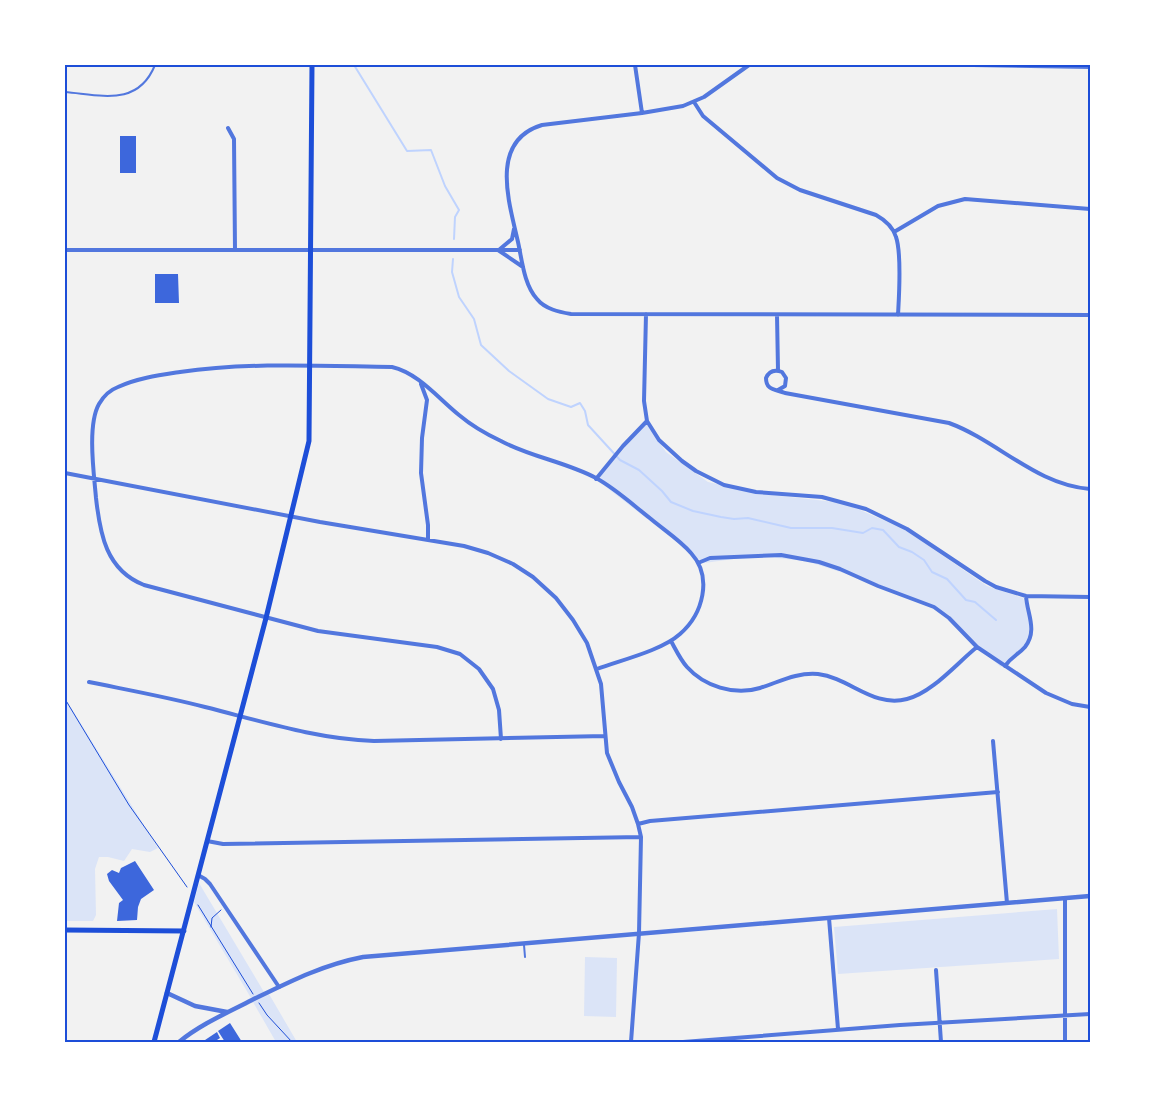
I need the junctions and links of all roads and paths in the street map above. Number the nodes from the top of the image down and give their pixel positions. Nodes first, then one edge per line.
1 (155, 65) edge
2 (312, 65) edge
3 (635, 65) edge
4 (749, 65) edge
5 (973, 65) edge
6 (997, 66) edge
7 (1090, 68) edge
8 (65, 92) edge
9 (694, 102) junction
10 (642, 113) junction
11 (228, 128) dead end
12 (1090, 209) edge
13 (515, 227) junction
14 (894, 232) junction
15 (65, 250) edge
16 (235, 250) junction
17 (310, 250) junction
18 (498, 250) junction
19 (520, 250) junction
20 (524, 269) junction
21 (646, 314) junction
22 (778, 315) junction
23 (898, 315) junction
24 (1090, 315) edge
25 (310, 366) junction
26 (778, 370) junction
27 (420, 382) junction
28 (778, 390) junction
29 (647, 421) junction
30 (65, 473) edge
31 (94, 479) junction
32 (596, 479) junction
33 (1090, 489) edge
34 (292, 517) junction
35 (428, 540) junction
36 (698, 563) junction
37 (1026, 596) junction
38 (1090, 597) edge
39 (266, 618) junction
40 (671, 641) junction
41 (977, 647) junction
42 (1005, 666) junction
43 (597, 669) junction
44 (89, 682) dead end
45 (65, 699) edge
46 (1089, 706) edge
47 (1090, 712) edge
48 (240, 716) junction
49 (605, 736) junction
50 (501, 739) junction
51 (993, 741) dead end
52 (998, 792) junction
53 (638, 824) junction
54 (641, 837) junction
55 (207, 841) junction
56 (198, 875) junction
57 (187, 887) dead end
58 (1090, 896) edge
59 (1064, 898) junction
60 (1007, 903) junction
61 (198, 905) dead end
62 (222, 909) dead end
63 (829, 918) junction
64 (212, 928) junction
65 (65, 930) edge
66 (184, 931) junction
67 (639, 933) junction
68 (524, 943) junction
69 (525, 957) dead end
70 (936, 970) dead end
71 (279, 987) junction
72 (167, 993) junction
73 (253, 994) dead end
74 (258, 1001) dead end
75 (229, 1012) junction
76 (1090, 1014) edge
77 (1065, 1016) junction
78 (940, 1022) junction
79 (838, 1029) junction
80 (719, 1040) edge
81 (154, 1042) edge
82 (179, 1042) edge
83 (292, 1042) edge
84 (631, 1042) edge
85 (683, 1042) edge
86 (941, 1042) edge
87 (1065, 1042) edge

1 - 8 lane
2 - 17 main road
3 - 10 street
4 - 9 street
5 - 6 street
6 - 7 street
9 - 10 street
9 - 14 street
10 - 13 street
11 - 16 street
12 - 14 street
13 - 18 street
13 - 19 street
14 - 23 street
15 - 16 street
16 - 17 street
17 - 18 street
17 - 25 main road
18 - 19 street
18 - 20 street
19 - 20 street
20 - 21 street
21 - 22 street
21 - 29 street
22 - 23 street
22 - 26 street
23 - 24 street
25 - 27 street
25 - 31 street
25 - 34 main road
26 - 28 street
26 - 28 street
27 - 32 street
27 - 35 street
28 - 33 street
29 - 32 street
29 - 37 street
30 - 31 street
31 - 34 street
31 - 39 street
32 - 36 street
34 - 35 street
34 - 39 main road
35 - 43 street
36 - 40 street
36 - 41 street
37 - 38 street
37 - 42 street
39 - 48 main road
39 - 50 street
40 - 41 street
40 - 43 street
41 - 42 street
42 - 46 street
43 - 49 street
44 - 48 street
45 - 57 path
46 - 47 street
48 - 50 street
48 - 55 main road
49 - 50 street
49 - 53 street
51 - 52 street
52 - 53 street
52 - 60 street
53 - 54 street
54 - 55 street
54 - 67 street
55 - 56 main road
56 - 66 main road
56 - 71 street
58 - 59 street
59 - 60 street
59 - 77 street
60 - 63 street
61 - 64 path
62 - 64 path
63 - 67 street
63 - 79 street
64 - 73 path
65 - 66 main road
66 - 72 main road
67 - 68 street
67 - 84 street
68 - 69 lane
68 - 71 street
70 - 78 street
71 - 75 street
72 - 75 street
72 - 81 main road
74 - 83 path
75 - 82 street
76 - 77 street
77 - 78 street
77 - 87 street
78 - 79 street
78 - 86 street
79 - 80 street
80 - 85 street

